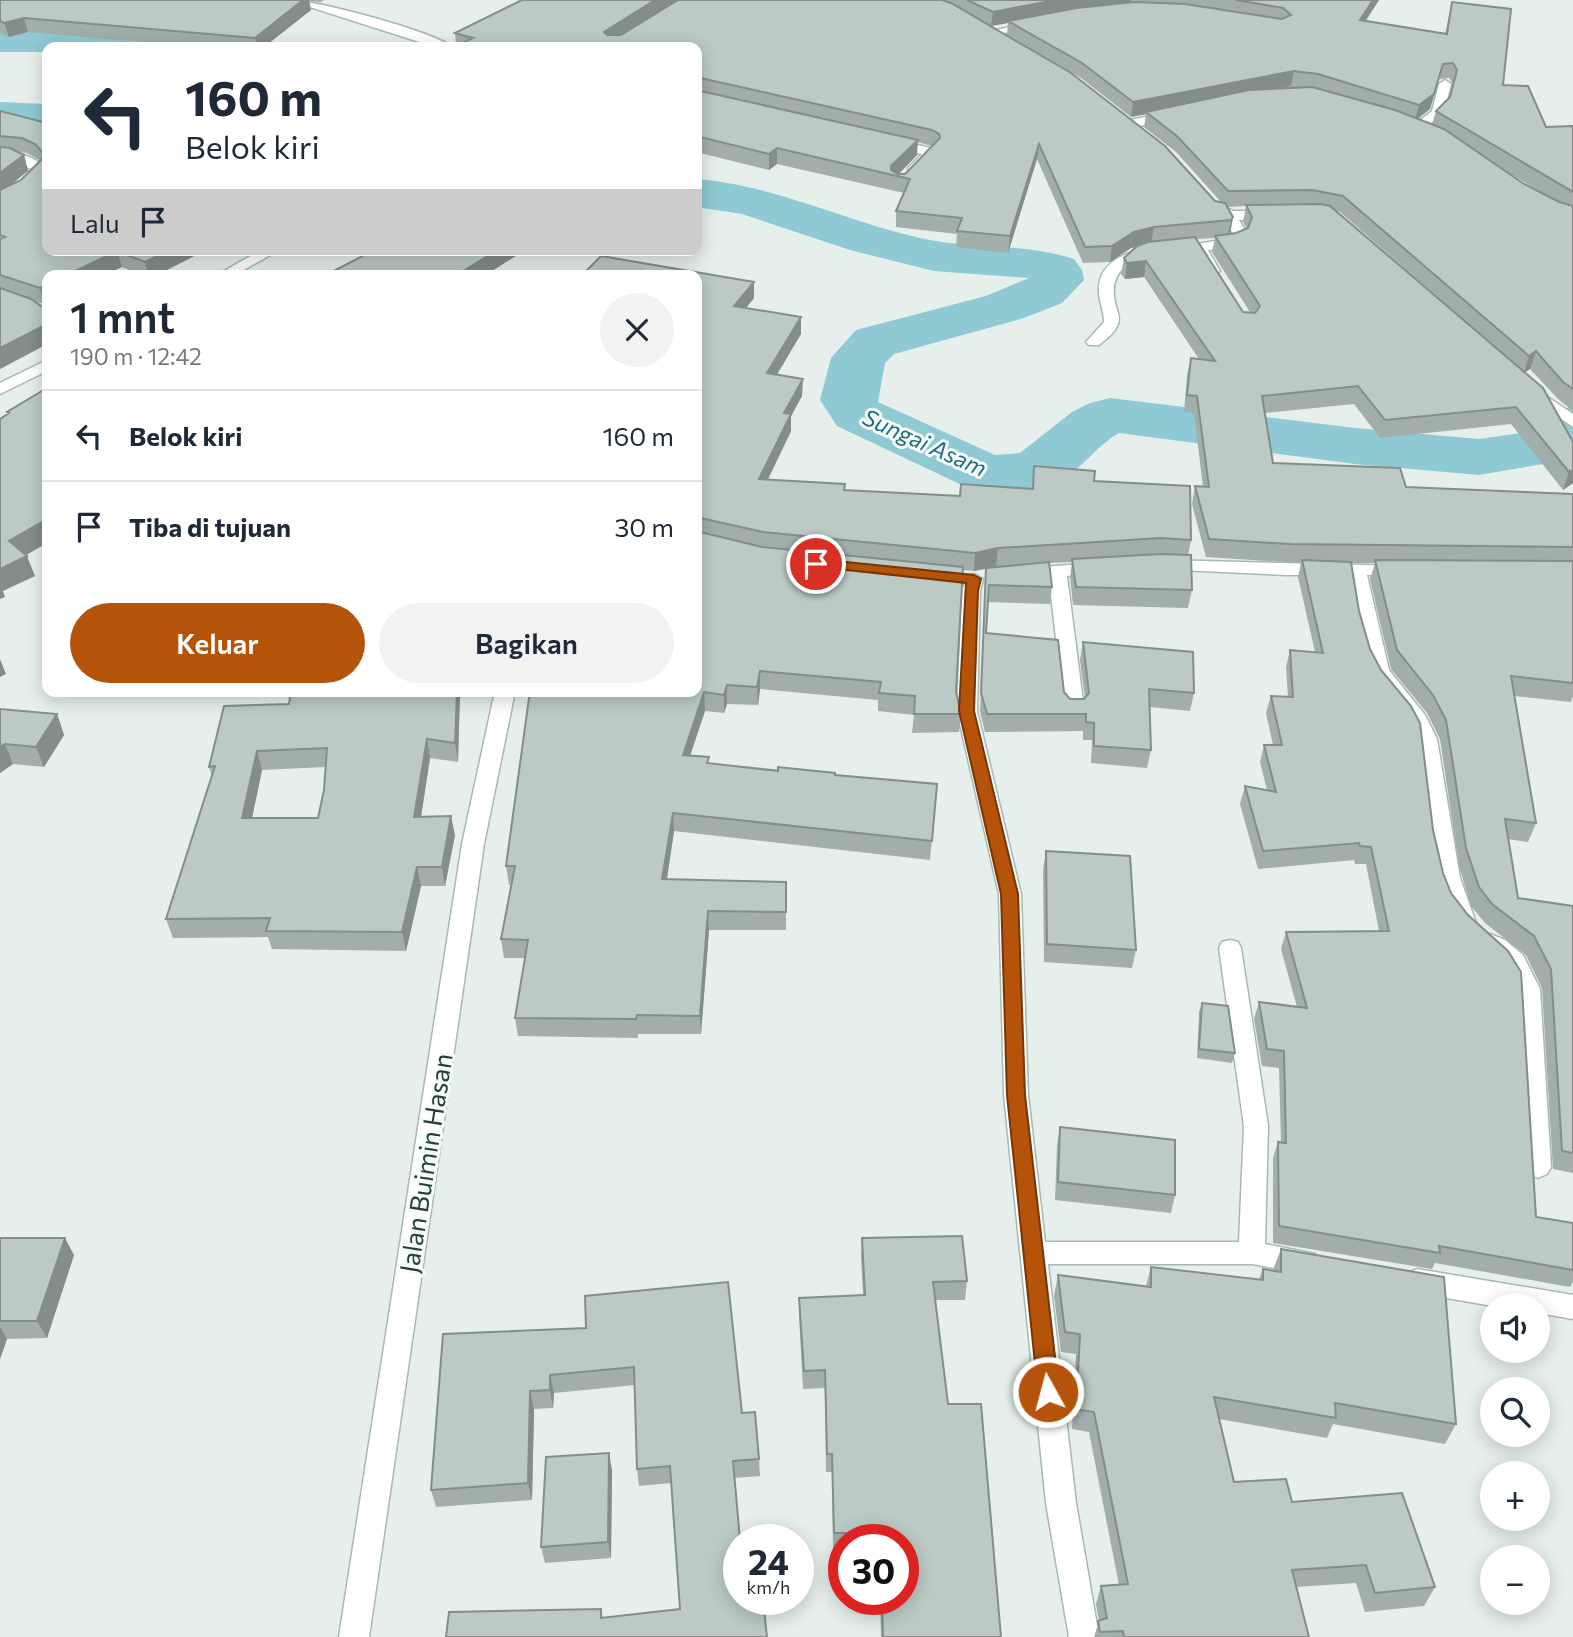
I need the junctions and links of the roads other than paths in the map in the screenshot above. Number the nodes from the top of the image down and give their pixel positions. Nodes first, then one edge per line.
1 (294, 0) edge
2 (1051, 22) edge
3 (431, 42) edge
4 (1011, 45) edge
5 (1445, 84) edge
6 (1191, 111) edge
7 (1115, 112) edge
8 (1436, 136) edge
9 (871, 139) edge
10 (0, 156) edge
11 (907, 176) edge
12 (1203, 196) edge
13 (0, 202) edge
14 (1291, 213) edge
15 (1230, 215) junction
16 (1170, 248) edge
17 (260, 256) edge
18 (234, 270) edge
19 (1221, 283) edge
20 (1094, 342) dead end
21 (42, 368) edge
22 (1522, 383) edge
23 (0, 389) edge
24 (1573, 422) edge
25 (1145, 565) edge
26 (1120, 567) edge
27 (1357, 570) junction
28 (1057, 571) junction
29 (1425, 571) edge
30 (504, 697) edge
31 (1074, 709) edge
32 (1230, 947) dead end
33 (1538, 1167) dead end
34 (1032, 1253) junction
35 (1252, 1253) junction
36 (1332, 1267) edge
37 (1386, 1276) edge
38 (1573, 1307) edge
39 (354, 1637) edge
40 (1084, 1637) edge

1 - 3 street
2 - 4 street
5 - 8 street
6 - 7 street
9 - 11 street
10 - 13 street
12 - 15 street
14 - 15 street
15 - 19 street
16 - 20 street
17 - 18 street
21 - 23 street
22 - 24 street
25 - 27 street
26 - 28 street
27 - 29 street
27 - 33 street
28 - 31 street
28 - 34 street
30 - 39 street, Jalan Buimin Hasan
32 - 35 street
34 - 35 street
34 - 40 street
35 - 36 street
37 - 38 street

